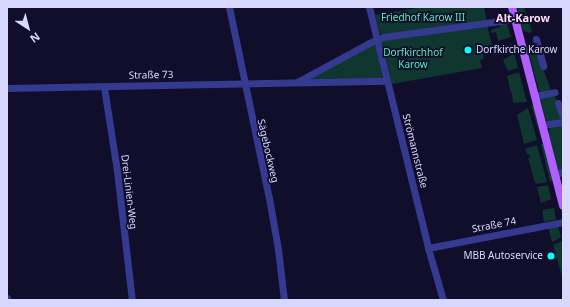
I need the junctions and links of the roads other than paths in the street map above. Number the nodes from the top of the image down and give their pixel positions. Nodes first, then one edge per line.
1 (229, 7) edge
2 (368, 7) edge
3 (512, 7) edge
4 (515, 19) junction
5 (536, 39) dead end
6 (376, 40) junction
7 (538, 48) junction
8 (523, 52) junction
9 (543, 66) dead end
10 (387, 81) junction
11 (245, 83) junction
12 (295, 83) junction
13 (104, 87) junction
14 (7, 88) edge
15 (554, 92) dead end
16 (534, 96) junction
17 (558, 103) dead end
18 (563, 116) edge
19 (563, 122) edge
20 (542, 126) junction
21 (559, 173) edge
22 (563, 205) edge
23 (563, 222) edge
24 (428, 248) junction
25 (132, 300) edge
26 (284, 300) edge
27 (444, 300) edge

1 - 11 street, Sägebockweg
2 - 6 street, Strömannstraße
3 - 4 main road
4 - 6 street, Straße 73
4 - 8 main road
5 - 7 street
6 - 10 street, Strömannstraße
6 - 12 street, Straße 73
7 - 8 street
7 - 9 street
8 - 16 main road
10 - 12 street, Straße 73
10 - 24 street, Strömannstraße
11 - 12 street, Straße 73
11 - 13 street, Straße 73
11 - 26 street, Sägebockweg
13 - 14 street, Straße 73
13 - 25 street, Drei-Linien-Weg
15 - 16 street
16 - 20 main road
17 - 18 street
19 - 20 street
20 - 21 main road
21 - 22 main road
23 - 24 street, Straße 74
24 - 27 street, Strömannstraße

